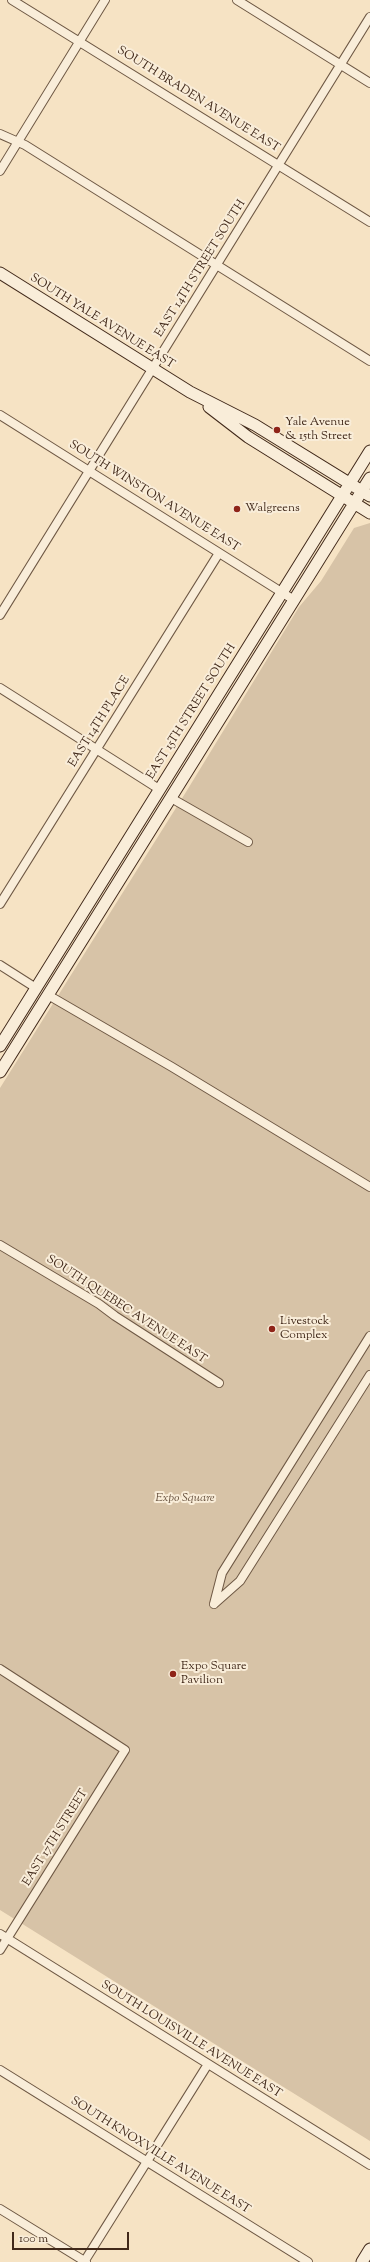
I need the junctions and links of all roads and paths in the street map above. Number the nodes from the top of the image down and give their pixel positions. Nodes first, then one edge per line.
1 (12, 0) edge
2 (105, 0) edge
3 (237, 0) edge
4 (370, 17) edge
5 (79, 41) junction
6 (340, 65) junction
7 (370, 83) edge
8 (0, 134) edge
9 (18, 142) junction
10 (279, 165) junction
11 (0, 171) edge
12 (370, 222) edge
13 (218, 265) junction
14 (0, 273) edge
15 (370, 360) edge
16 (153, 369) junction
17 (190, 392) junction
18 (0, 416) edge
19 (255, 425) junction
20 (248, 437) junction
21 (370, 452) edge
22 (89, 471) junction
23 (370, 478) edge
24 (351, 484) junction
25 (366, 494) edge
26 (343, 496) junction
27 (355, 504) junction
28 (370, 513) edge
29 (219, 553) junction
30 (282, 592) junction
31 (294, 600) junction
32 (0, 615) edge
33 (0, 688) edge
34 (97, 748) junction
35 (159, 789) junction
36 (171, 798) junction
37 (248, 842) dead end
38 (0, 904) edge
39 (0, 965) edge
40 (36, 988) junction
41 (48, 995) junction
42 (0, 1046) edge
43 (0, 1072) edge
44 (370, 1187) edge
45 (0, 1245) edge
46 (370, 1336) edge
47 (370, 1374) edge
48 (219, 1383) dead end
49 (0, 1669) edge
50 (3, 1937) edge
51 (0, 1950) edge
52 (208, 2064) junction
53 (0, 2070) edge
54 (146, 2161) junction
55 (370, 2165) edge
56 (0, 2209) edge
57 (370, 2249) edge
58 (85, 2262) edge
59 (308, 2262) edge
60 (362, 2262) edge

1 - 5 street, SOUTH BRADEN AVENUE EAST
2 - 5 street
3 - 6 street
4 - 6 street, EAST 14TH STREET SOUTH
5 - 9 street
5 - 10 street, SOUTH BRADEN AVENUE EAST
6 - 7 street
6 - 10 street, EAST 14TH STREET SOUTH
8 - 9 street
9 - 11 street
9 - 13 street
10 - 12 street, SOUTH BRADEN AVENUE EAST
10 - 13 street, EAST 14TH STREET SOUTH
13 - 15 street
13 - 16 street, EAST 14TH STREET SOUTH
14 - 16 main road, SOUTH YALE AVENUE EAST
16 - 17 main road, SOUTH YALE AVENUE EAST
16 - 22 street, EAST 14TH STREET SOUTH
17 - 19 main road, SOUTH YALE AVENUE EAST
17 - 20 main road, SOUTH YALE AVENUE EAST
18 - 22 street, SOUTH WINSTON AVENUE EAST
19 - 20 main road
19 - 24 main road, SOUTH YALE AVENUE EAST
20 - 26 main road, SOUTH YALE AVENUE EAST
21 - 24 main road, EAST 15TH STREET SOUTH
22 - 29 street, SOUTH WINSTON AVENUE EAST
22 - 32 street, EAST 14TH STREET SOUTH
23 - 25 main road
24 - 25 main road, SOUTH YALE AVENUE EAST
24 - 26 main road, EAST 15TH STREET SOUTH
25 - 27 main road
26 - 27 main road, SOUTH YALE AVENUE EAST
26 - 30 main road, EAST 15TH STREET SOUTH
27 - 28 main road, SOUTH YALE AVENUE EAST
27 - 31 main road
29 - 30 street, SOUTH WINSTON AVENUE EAST
29 - 34 street, EAST 14TH PLACE
30 - 31 street, SOUTH WINSTON AVENUE EAST
30 - 35 main road, EAST 15TH STREET SOUTH
31 - 36 main road
33 - 34 street
34 - 35 street
34 - 38 street, EAST 14TH PLACE
35 - 36 main road
35 - 40 main road, EAST 15TH STREET SOUTH
36 - 37 street
36 - 41 main road
39 - 40 street
40 - 41 main road
40 - 42 main road, EAST 15TH STREET SOUTH
41 - 43 main road
41 - 44 street
45 - 48 street, SOUTH QUEBEC AVENUE EAST
46 - 47 street
49 - 50 street, EAST 17TH STREET
50 - 51 street, EAST 17TH STREET
50 - 52 street, SOUTH LOUISVILLE AVENUE EAST
52 - 54 street
52 - 55 street, SOUTH LOUISVILLE AVENUE EAST
53 - 54 street, SOUTH KNOXVILLE AVENUE EAST
54 - 58 street
54 - 59 street, SOUTH KNOXVILLE AVENUE EAST
56 - 58 street
57 - 60 main road

